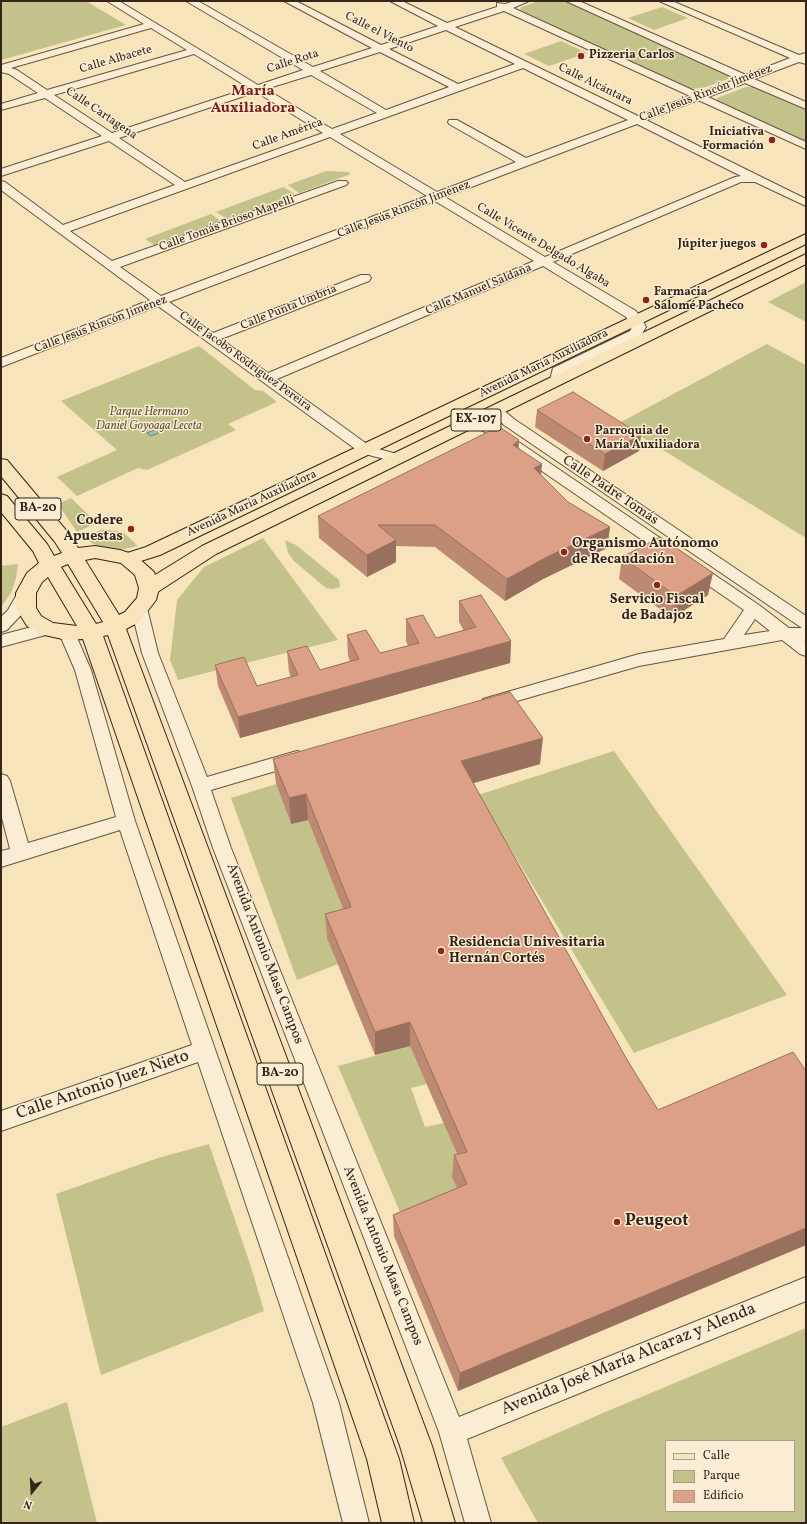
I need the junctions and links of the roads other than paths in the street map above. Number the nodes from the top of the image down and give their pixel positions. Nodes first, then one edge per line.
1 (112, 1) edge
2 (191, 1) edge
3 (289, 1) edge
4 (395, 1) edge
5 (492, 1) edge
6 (524, 1) edge
7 (571, 1) edge
8 (664, 1) edge
9 (505, 7) junction
10 (152, 25) junction
11 (446, 26) junction
12 (380, 47) junction
13 (195, 51) junction
14 (804, 58) edge
15 (524, 64) junction
16 (1, 68) edge
17 (311, 70) junction
18 (746, 79) junction
19 (256, 88) junction
20 (458, 88) junction
21 (45, 93) junction
22 (699, 96) junction
23 (806, 106) edge
24 (1, 107) edge
25 (386, 114) junction
26 (638, 120) junction
27 (453, 122) dead end
28 (331, 133) junction
29 (111, 136) junction
30 (806, 146) edge
31 (527, 163) junction
32 (1, 173) edge
33 (757, 179) junction
34 (342, 183) dead end
35 (1, 184) edge
36 (184, 186) junction
37 (437, 197) junction
38 (806, 203) edge
39 (61, 230) junction
40 (806, 238) edge
41 (806, 258) edge
42 (546, 262) junction
43 (111, 266) junction
44 (365, 278) dead end
45 (161, 301) junction
46 (634, 317) junction
47 (213, 338) junction
48 (1, 363) edge
49 (268, 378) junction
50 (557, 380) junction
51 (495, 410) junction
52 (474, 420) junction
53 (366, 450) junction
54 (396, 458) junction
55 (1, 464) edge
56 (1, 500) edge
57 (74, 555) junction
58 (128, 559) junction
59 (50, 564) junction
60 (150, 588) junction
61 (26, 593) junction
62 (139, 608) junction
63 (753, 609) junction
64 (806, 624) edge
65 (1, 626) edge
66 (115, 626) junction
67 (68, 631) junction
68 (784, 634) junction
69 (806, 634) edge
70 (1, 640) edge
71 (729, 645) junction
72 (806, 650) edge
73 (474, 707) edge
74 (316, 753) edge
75 (1, 781) edge
76 (201, 786) junction
77 (126, 821) junction
78 (21, 852) junction
79 (1, 858) edge
80 (204, 1050) junction
81 (1, 1121) edge
82 (806, 1289) edge
83 (452, 1432) junction
84 (356, 1523) edge
85 (398, 1523) edge
86 (439, 1523) edge
87 (478, 1523) edge

1 - 10 street, Calle Vicente Delgado Algaba
2 - 17 street
3 - 12 street, Calle el Viento
4 - 11 street, Calle Alcántara
5 - 9 street
6 - 9 street, Calle Rota
7 - 18 street
8 - 14 street
9 - 11 street, Calle Rota
9 - 22 street
10 - 13 street, Calle Vicente Delgado Algaba
10 - 16 street
11 - 12 street, Calle Rota
11 - 15 street, Calle Alcántara
12 - 17 street, Calle Rota
12 - 20 street, Calle el Viento
13 - 19 street, Calle Vicente Delgado Algaba
13 - 21 street, Calle Albacete
14 - 18 street, Calle Jesús Rincón Jiménez
15 - 20 street, Calle América
15 - 26 street, Calle Alcántara
16 - 21 street, Calle Cartagena
17 - 19 street, Calle Rota
17 - 25 street
18 - 22 street, Calle Jesús Rincón Jiménez
18 - 23 street
19 - 28 street, Calle Vicente Delgado Algaba
19 - 29 street, Calle Rota
20 - 25 street, Calle América
21 - 24 street, Calle Albacete
21 - 29 street, Calle Cartagena
22 - 26 street, Calle Jesús Rincón Jiménez
22 - 30 street
25 - 28 street, Calle América
26 - 31 street, Calle Jesús Rincón Jiménez
26 - 33 street, Calle Alcántara
27 - 31 street
28 - 36 street, Calle América
28 - 37 street, Calle Vicente Delgado Algaba
29 - 32 street, Calle Rota
29 - 36 street, Calle Cartagena
31 - 37 street, Calle Jesús Rincón Jiménez
33 - 38 street, Calle Alcántara
33 - 42 street, Calle Manuel Saldaña
34 - 43 street, Calle Tomás Brioso Mapelli
35 - 39 street, Calle Jacobo Rodríguez Pereira
36 - 39 street, Calle América
37 - 42 street, Calle Vicente Delgado Algaba
37 - 45 street, Calle Jesús Rincón Jiménez
39 - 43 street, Calle Jacobo Rodríguez Pereira
40 - 46 main road, Avenida María Auxiliadora / EX-107
41 - 50 main road, Avenida María Auxiliadora / EX-107
42 - 46 street, Calle Vicente Delgado Algaba
42 - 49 street, Calle Manuel Saldaña
43 - 45 street, Calle Jacobo Rodríguez Pereira
44 - 47 street, Calle Punta Umbría
45 - 47 street, Calle Jacobo Rodríguez Pereira
45 - 48 street, Calle Jesús Rincón Jiménez
46 - 50 street
46 - 53 main road, Avenida María Auxiliadora / EX-107
47 - 49 street, Calle Jacobo Rodríguez Pereira
49 - 53 street, Calle Jacobo Rodríguez Pereira
50 - 51 main road, Avenida María Auxiliadora / EX-107
51 - 52 main road, Avenida María Auxiliadora / EX-107
51 - 64 street, Calle Padre Tomás
52 - 54 main road, Avenida María Auxiliadora / EX-107
52 - 63 street, Calle Padre Tomás
53 - 54 street, Calle Jacobo Rodríguez Pereira
53 - 58 main road, Avenida María Auxiliadora / EX-107
54 - 60 main road, Avenida María Auxiliadora / EX-107
55 - 57 main road, BA-20
56 - 59 main road, BA-20
57 - 58 main road
57 - 59 main road
57 - 66 main road, BA-20
58 - 60 main road
59 - 61 main road
59 - 67 main road, BA-20
60 - 62 main road
61 - 65 street
61 - 67 main road
62 - 66 main road
62 - 76 street, Avenida Antonio Masa Campos
63 - 68 street, Calle Padre Tomás
63 - 71 street
66 - 67 main road
66 - 86 main road, Avenida Antonio Masa Campos / BA-20
67 - 70 street
67 - 77 street
67 - 85 main road, BA-20
68 - 69 street
68 - 71 street
68 - 72 street, Calle Padre Tomás
71 - 73 street
74 - 76 street
75 - 78 street
76 - 83 street, Avenida Antonio Masa Campos
77 - 78 street
77 - 80 street
78 - 79 street
80 - 81 street, Calle Antonio Juez Nieto
80 - 84 street
82 - 83 street, Avenida José María Alcaraz y Alenda
83 - 87 street, Avenida Antonio Masa Campos

